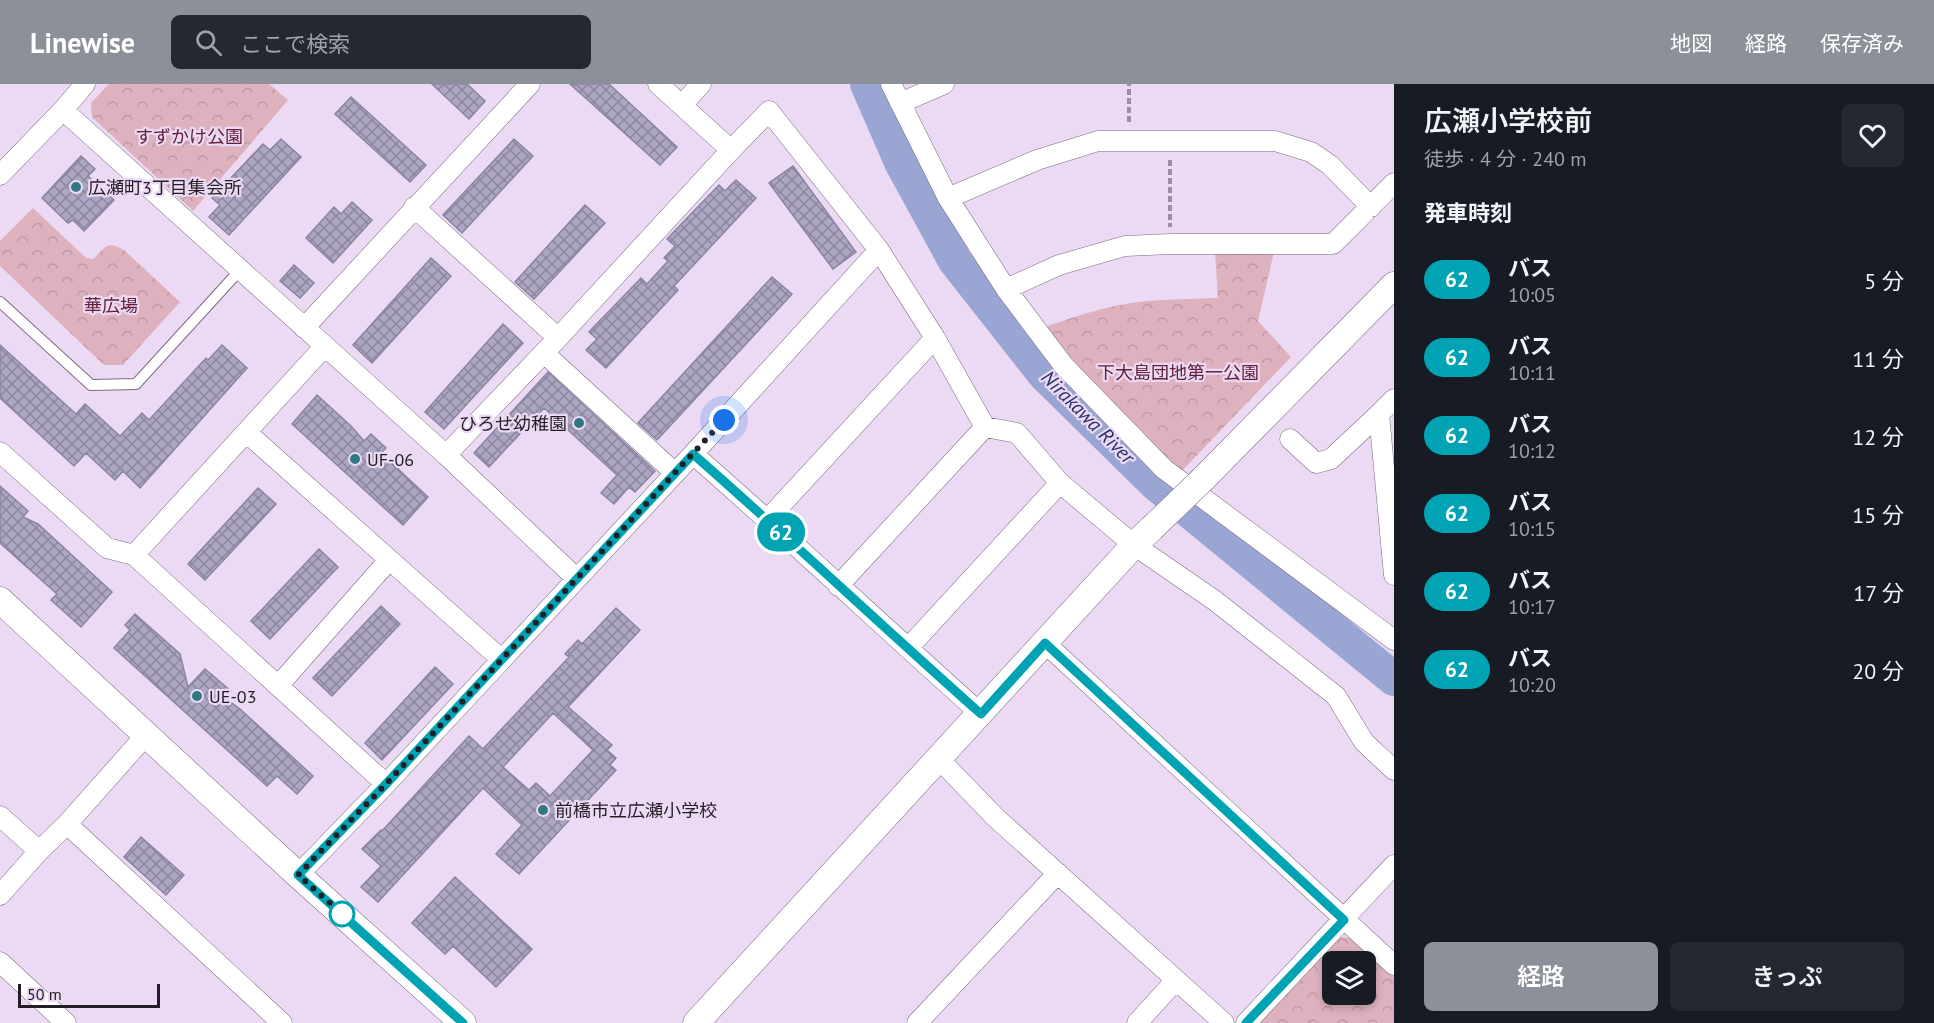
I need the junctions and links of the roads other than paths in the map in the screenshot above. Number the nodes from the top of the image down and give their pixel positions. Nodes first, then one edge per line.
1 (85, 84) edge
2 (530, 84) edge
3 (658, 84) edge
4 (701, 84) edge
5 (891, 84) edge
6 (944, 84) edge
7 (900, 103) junction
8 (682, 105) junction
9 (63, 110) junction
10 (730, 150) junction
11 (0, 175) edge
12 (1394, 183) edge
13 (948, 198) junction
14 (414, 207) junction
15 (1371, 207) junction
16 (879, 250) junction
17 (240, 270) junction
18 (1394, 285) edge
19 (1006, 289) junction
20 (0, 302) edge
21 (304, 328) junction
22 (558, 338) junction
23 (935, 338) junction
24 (324, 347) junction
25 (544, 353) junction
26 (1394, 399) edge
27 (1379, 414) junction
28 (985, 427) junction
29 (246, 432) junction
30 (1290, 439) dead end
31 (0, 452) edge
32 (693, 454) junction
33 (446, 455) junction
34 (675, 473) junction
35 (1060, 483) junction
36 (768, 519) junction
37 (1143, 537) junction
38 (134, 555) junction
39 (389, 560) junction
40 (1394, 575) edge
41 (576, 578) junction
42 (838, 586) junction
43 (0, 600) edge
44 (1394, 640) edge
45 (1045, 643) junction
46 (908, 648) junction
47 (501, 659) junction
48 (278, 686) junction
49 (981, 714) junction
50 (146, 735) junction
51 (939, 759) junction
52 (1394, 770) edge
53 (386, 784) junction
54 (0, 816) edge
55 (67, 824) junction
56 (39, 851) junction
57 (1394, 865) edge
58 (1058, 873) junction
59 (298, 875) junction
60 (0, 895) edge
61 (1344, 920) junction
62 (0, 962) edge
63 (1394, 965) edge
64 (1176, 980) junction
65 (66, 1023) edge
66 (282, 1023) edge
67 (463, 1023) edge
68 (697, 1023) edge
69 (917, 1023) edge
70 (1137, 1023) edge
71 (1224, 1023) edge
72 (1246, 1023) edge

1 - 9 street
2 - 14 street
3 - 8 street
4 - 8 street
5 - 7 street
6 - 7 street
7 - 13 street
8 - 10 street
9 - 11 street
9 - 17 street
10 - 16 street
10 - 22 street
12 - 15 street
13 - 15 street
13 - 19 street
14 - 21 street
14 - 22 street
15 - 19 street
16 - 23 street
16 - 32 street
17 - 20 lane
17 - 21 street
18 - 37 street, bridge
19 - 44 street
21 - 24 street
22 - 25 street
23 - 28 street
23 - 36 street
24 - 29 street
24 - 33 street
25 - 33 street
25 - 34 street
26 - 27 street
27 - 30 street
27 - 40 street
28 - 35 street
28 - 42 street
29 - 38 street
29 - 39 street
31 - 38 street
32 - 34 street
32 - 36 street
33 - 41 street
34 - 41 street
35 - 37 street
35 - 46 street
36 - 42 street
37 - 45 street
37 - 52 street
38 - 48 street
39 - 47 street
39 - 48 street
41 - 47 street
42 - 46 street
43 - 50 street
45 - 49 street
45 - 61 street
46 - 49 street
47 - 53 street
48 - 53 street
49 - 51 street
50 - 55 street
50 - 59 street
51 - 58 street
51 - 68 street
53 - 59 street
54 - 56 street
55 - 56 street
55 - 66 street
56 - 60 street
57 - 61 street
58 - 64 street
58 - 69 street
59 - 67 street
61 - 63 street
61 - 72 street
62 - 65 street
64 - 70 street
64 - 71 street

